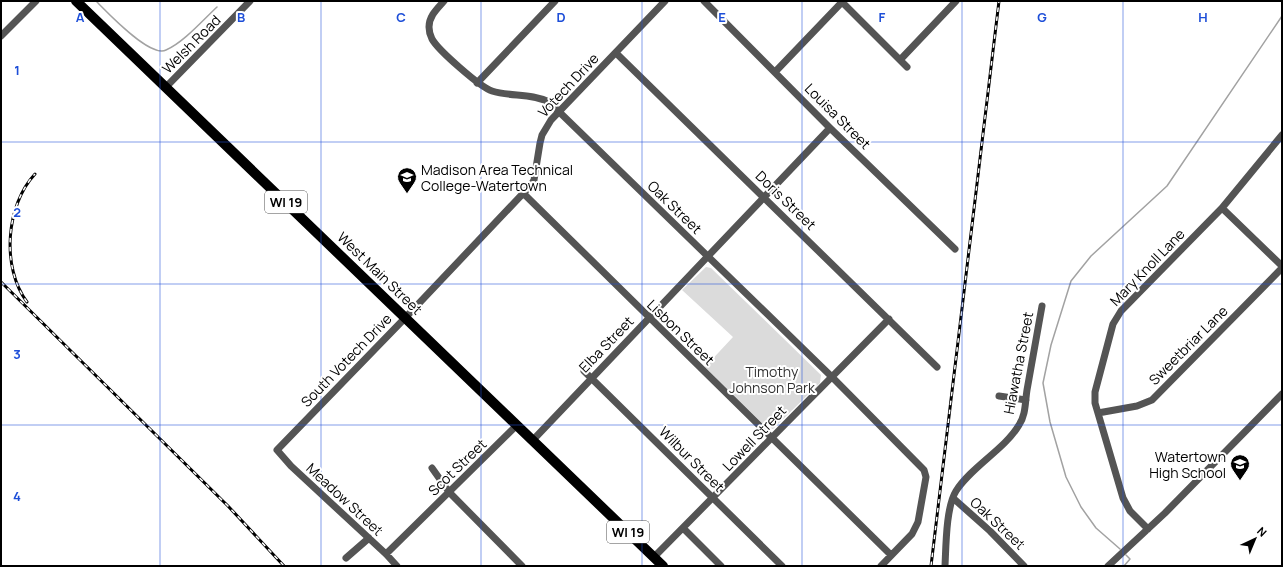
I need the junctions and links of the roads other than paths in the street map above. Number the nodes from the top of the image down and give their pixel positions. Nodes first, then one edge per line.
1 (36, 1) edge
2 (76, 1) edge
3 (250, 1) edge
4 (444, 1) edge
5 (556, 1) edge
6 (665, 1) edge
7 (704, 1) edge
8 (956, 1) edge
9 (842, 2) edge
10 (1, 36) edge
11 (616, 53) junction
12 (900, 60) junction
13 (907, 67) dead end
14 (775, 72) junction
15 (477, 83) junction
16 (166, 87) junction
17 (559, 112) junction
18 (830, 128) junction
19 (1282, 135) edge
20 (523, 193) junction
21 (764, 197) junction
22 (1222, 208) junction
23 (955, 249) dead end
24 (466, 254) joint
25 (707, 257) junction
26 (1282, 266) edge
27 (1042, 306) dead end
28 (406, 317) junction
29 (649, 318) junction
30 (889, 319) junction
31 (937, 367) dead end
32 (584, 371) dead end
33 (832, 377) junction
34 (592, 378) junction
35 (1282, 394) edge
36 (999, 396) dead end
37 (1026, 400) junction
38 (1098, 413) junction
39 (517, 425) junction
40 (772, 438) junction
41 (533, 440) junction
42 (277, 450) joint
43 (432, 468) dead end
44 (449, 492) junction
45 (953, 498) junction
46 (713, 499) junction
47 (683, 528) junction
48 (1148, 529) junction
49 (369, 538) junction
50 (386, 554) junction
51 (892, 555) junction
52 (654, 557) junction
53 (346, 558) dead end
54 (397, 566) edge
55 (522, 566) edge
56 (663, 566) edge
57 (721, 566) edge
58 (782, 566) edge
59 (881, 566) edge
60 (945, 566) edge
61 (1024, 566) edge
62 (1108, 566) edge

1 - 10 street
2 - 16 main road, West Main Street / WI 19
3 - 16 street, Welsh Road
4 - 15 street, Oak Street
5 - 15 street
6 - 11 street, Votech Drive
7 - 14 street, Louisa Street
8 - 12 street
9 - 12 street
9 - 14 street
11 - 17 street, Votech Drive
11 - 21 street, Doris Street
12 - 13 street
14 - 18 street, Louisa Street
15 - 17 street, Oak Street
16 - 28 main road, West Main Street / WI 19
17 - 20 street, Votech Drive
17 - 25 street, Oak Street
18 - 21 street, Elba Street
18 - 23 street, Louisa Street
19 - 22 street, Mary Knoll Lane
20 - 24 street, Votech Drive
20 - 29 street, Lisbon Street
21 - 25 street, Elba Street
21 - 30 street, Doris Street
22 - 26 street
22 - 38 street, Mary Knoll Lane
24 - 28 street, South Votech Drive
25 - 29 street, Elba Street
25 - 33 street, Oak Street
26 - 38 street, Sweetbriar Lane
27 - 37 street, Hiawatha Street
28 - 39 main road, West Main Street / WI 19
28 - 42 street, South Votech Drive
29 - 34 street, Elba Street
29 - 40 street, Lisbon Street
30 - 31 street, Doris Street
30 - 33 street, Lowell Street
32 - 34 street, Wilbur Street
33 - 40 street, Lowell Street
33 - 51 street, Oak Street
34 - 41 street, Elba Street
34 - 46 street, Wilbur Street
35 - 48 street
36 - 37 street
37 - 45 street, Hiawatha Street
38 - 48 street, Mary Knoll Lane
39 - 41 main road, West Main Street / WI 19
39 - 44 street, Scot Street
40 - 46 street, Lowell Street
40 - 51 street, Lisbon Street
41 - 52 main road, West Main Street / WI 19
42 - 49 street, Meadow Street
43 - 44 street
44 - 50 street, Scot Street
44 - 55 street
45 - 60 street, Hiawatha Street
45 - 61 street, Oak Street
46 - 47 street, Lowell Street
46 - 58 street, Wilbur Street
47 - 52 street, Lowell Street
47 - 57 street
48 - 62 street
49 - 50 street, Meadow Street
49 - 53 street
50 - 54 street, Meadow Street
51 - 59 street
52 - 56 main road, West Main Street / WI 19

